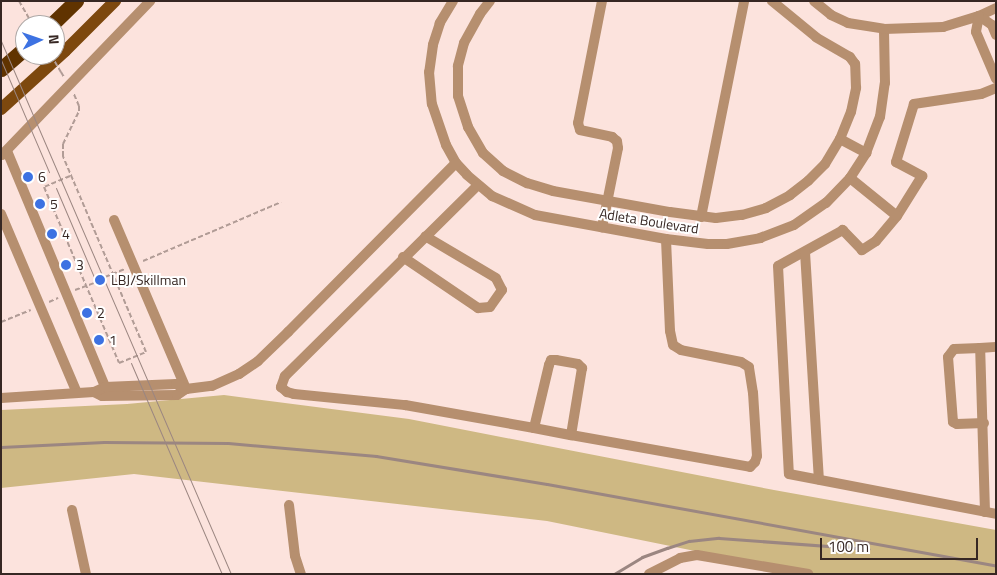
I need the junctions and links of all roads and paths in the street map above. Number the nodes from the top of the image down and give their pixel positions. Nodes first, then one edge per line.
1 (19, 1) edge
2 (76, 1) edge
3 (115, 1) edge
4 (150, 1) edge
5 (490, 1) edge
6 (602, 1) edge
7 (744, 1) edge
8 (772, 1) edge
9 (814, 1) edge
10 (447, 3) edge
11 (996, 8) edge
12 (27, 15) edge
13 (61, 15) edge
14 (979, 16) junction
15 (884, 30) junction
16 (996, 35) edge
17 (15, 57) edge
18 (57, 65) edge
19 (1, 70) edge
20 (64, 78) dead end
21 (996, 79) edge
22 (996, 88) edge
23 (73, 92) dead end
24 (1, 108) edge
25 (840, 139) junction
26 (4, 153) edge
27 (866, 153) junction
28 (456, 163) junction
29 (70, 174) junction
30 (850, 178) junction
31 (478, 185) junction
32 (281, 202) dead end
33 (607, 203) junction
34 (1, 214) edge
35 (897, 216) junction
36 (701, 217) junction
37 (114, 220) dead end
38 (602, 227) junction
39 (425, 236) junction
40 (666, 239) junction
41 (806, 252) junction
42 (403, 257) junction
43 (134, 266) junction
44 (112, 274) junction
45 (105, 278) dead end
46 (94, 282) dead end
47 (86, 286) junction
48 (74, 291) dead end
49 (63, 296) dead end
50 (49, 302) dead end
51 (33, 309) dead end
52 (1, 322) edge
53 (996, 347) edge
54 (980, 348) junction
55 (105, 387) junction
56 (186, 389) junction
57 (94, 392) junction
58 (77, 393) junction
59 (1, 398) edge
60 (984, 423) junction
61 (534, 428) junction
62 (571, 435) junction
63 (819, 480) junction
64 (289, 505) dead end
65 (72, 510) dead end
66 (991, 513) edge
67 (86, 574) edge
68 (301, 574) edge
69 (649, 574) edge
70 (808, 574) edge

1 - 12 path
2 - 13 highway
3 - 24 main road
4 - 26 street
5 - 33 street
6 - 33 street
7 - 36 street
8 - 25 street
9 - 15 street
10 - 28 street, Adleta Boulevard
11 - 14 street
14 - 15 street
14 - 16 street
14 - 21 street
15 - 27 street, Adleta Boulevard
17 - 19 highway
18 - 20 path, bridge
22 - 35 street
23 - 29 path
25 - 27 street
25 - 36 street
26 - 55 street
27 - 30 street, Adleta Boulevard
28 - 31 street, Adleta Boulevard
28 - 56 street
29 - 44 path
29 - 47 path
30 - 35 street
30 - 40 street, Adleta Boulevard
31 - 38 street, Adleta Boulevard
31 - 39 street
32 - 43 path
33 - 36 street
33 - 38 street
34 - 58 street
35 - 41 street
37 - 43 street
38 - 40 street, Adleta Boulevard
39 - 42 street
39 - 42 street
40 - 62 street
41 - 63 street
41 - 63 street
42 - 61 street
43 - 56 street
44 - 45 path
44 - 47 path
46 - 47 path
47 - 48 path
49 - 50 path
51 - 52 path
53 - 54 street
54 - 60 street
54 - 60 street
55 - 56 street
55 - 57 street
56 - 57 street
57 - 58 street
58 - 59 street
60 - 66 street
61 - 62 street
61 - 62 street
63 - 66 street
64 - 68 street
65 - 67 street
69 - 70 street

